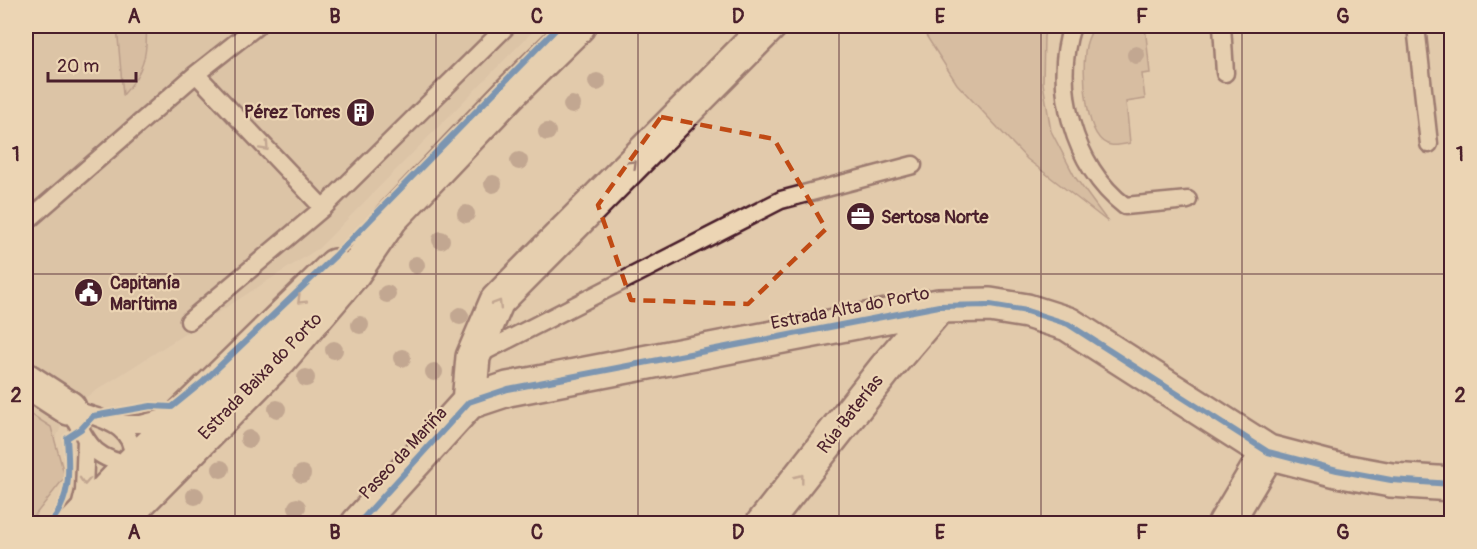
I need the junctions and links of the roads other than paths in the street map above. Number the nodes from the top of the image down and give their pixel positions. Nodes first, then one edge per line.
1 (257, 26) edge
2 (507, 26) edge
3 (578, 26) edge
4 (769, 26) edge
5 (1072, 26) edge
6 (1221, 26) edge
7 (1416, 26) edge
8 (1225, 73) dead end
9 (196, 74) junction
10 (1429, 144) dead end
11 (913, 165) dead end
12 (1188, 200) dead end
13 (323, 208) junction
14 (392, 218) junction
15 (26, 222) edge
16 (939, 306) junction
17 (189, 321) dead end
18 (473, 357) junction
19 (269, 370) junction
20 (26, 380) edge
21 (470, 402) junction
22 (69, 408) junction
23 (184, 413) junction
24 (114, 424) junction
25 (86, 439) junction
26 (1268, 452) junction
27 (131, 465) junction
28 (1452, 484) edge
29 (76, 523) edge
30 (95, 524) edge
31 (117, 524) edge
32 (358, 524) edge
33 (763, 524) edge
34 (1225, 524) edge

1 - 9 lane
2 - 13 lane
3 - 14 street, Estrada Baixa do Porto
18 -> 4 street
5 - 12 lane
6 - 8 lane
7 - 10 lane
9 -> 13 lane
9 - 15 lane
11 - 18 lane
13 - 17 lane
14 - 19 street, Estrada Baixa do Porto
14 -> 23 street, Estrada Baixa do Porto
16 - 21 street, Estrada Alta do Porto
16 - 26 street, Estrada Alta do Porto
33 -> 16 street, Rúa Baterías
18 - 21 street
19 - 27 lane
19 - 31 street, Estrada Baixa do Porto
20 - 22 street
21 - 32 street, Paseo da Mariña
22 - 24 lane
22 - 25 lane
23 - 24 lane
23 - 27 street, Estrada Baixa do Porto
24 - 27 lane
25 - 27 lane
25 -> 29 lane
26 - 28 street, Estrada Alta do Porto
26 - 34 street
27 - 29 street, Estrada Baixa do Porto
27 - 30 lane

